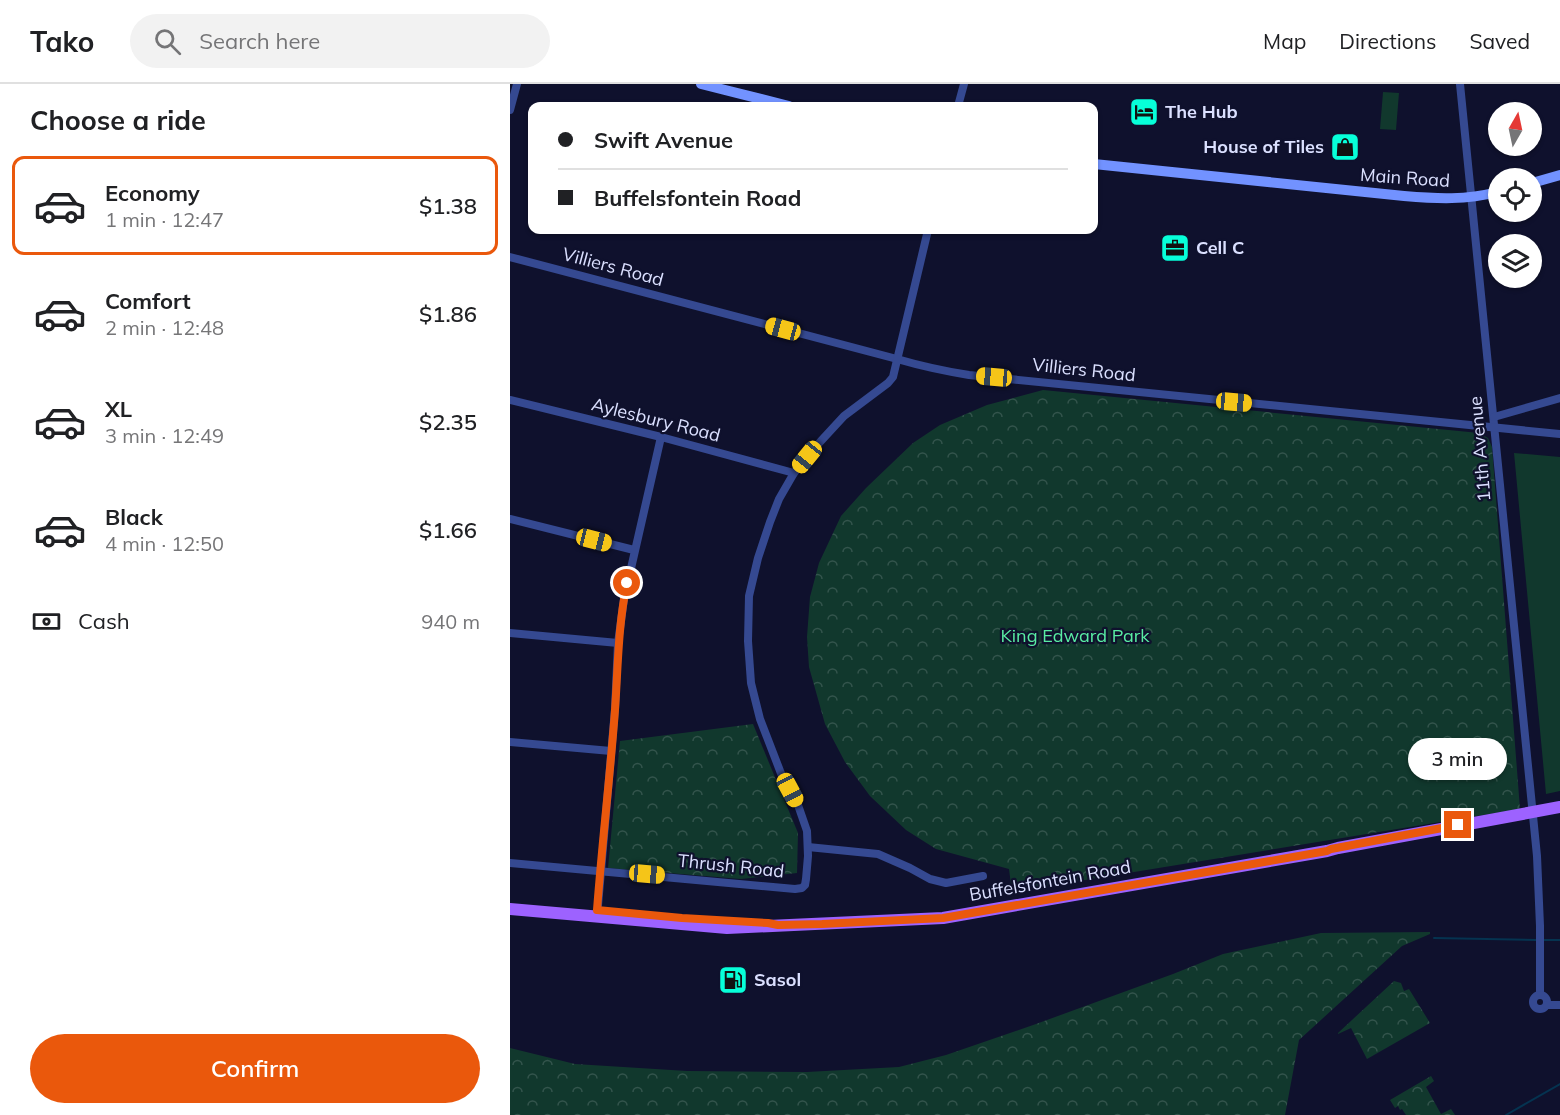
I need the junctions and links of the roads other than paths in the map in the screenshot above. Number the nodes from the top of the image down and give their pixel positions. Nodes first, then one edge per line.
1 (517, 84) edge
2 (700, 84) edge
3 (964, 84) edge
4 (1460, 84) edge
5 (773, 102) edge
6 (959, 102) edge
7 (510, 110) edge
8 (1098, 164) edge
9 (1560, 175) edge
10 (1542, 180) edge
11 (1488, 194) edge
12 (1472, 198) junction
13 (927, 234) edge
14 (510, 257) edge
15 (897, 359) junction
16 (1560, 398) edge
17 (510, 400) edge
18 (1494, 417) junction
19 (1494, 427) junction
20 (1560, 434) edge
21 (661, 437) junction
22 (794, 473) junction
23 (510, 519) edge
24 (634, 550) junction
25 (510, 633) edge
26 (618, 643) junction
27 (510, 742) edge
28 (611, 751) junction
29 (1560, 807) edge
30 (1560, 815) edge
31 (1533, 816) junction
32 (808, 848) junction
33 (510, 862) edge
34 (601, 870) junction
35 (983, 876) dead end
36 (510, 901) edge
37 (510, 909) edge
38 (597, 914) junction
39 (1560, 1005) edge

1 - 7 street
2 - 5 main road
3 - 6 street
4 - 12 street, 11th Avenue
8 - 12 main road, Main Road
9 - 10 main road
11 - 12 main road, Main Road
12 - 18 street, 11th Avenue
13 - 15 street
14 - 15 street, Villiers Road
15 - 19 street, Villiers Road
15 - 22 street
16 - 18 street
17 - 21 street, Aylesbury Road
18 - 19 street, 11th Avenue
19 - 20 street, Villiers Road
19 - 31 street, 11th Avenue
21 - 22 street, Aylesbury Road
21 - 24 street
22 - 32 street
23 - 24 street
24 - 26 street
25 - 26 street
26 - 28 street
27 - 28 street
28 - 34 street
29 - 31 main road, Buffelsfontein Road
30 - 31 main road, Buffelsfontein Road
31 - 38 main road, Buffelsfontein Road
31 - 39 street, 11th Avenue
32 - 34 street, Thrush Road
32 - 35 street
33 - 34 street, Thrush Road
34 - 38 street
36 - 38 main road, Buffelsfontein Road
37 - 38 main road, Buffelsfontein Road

